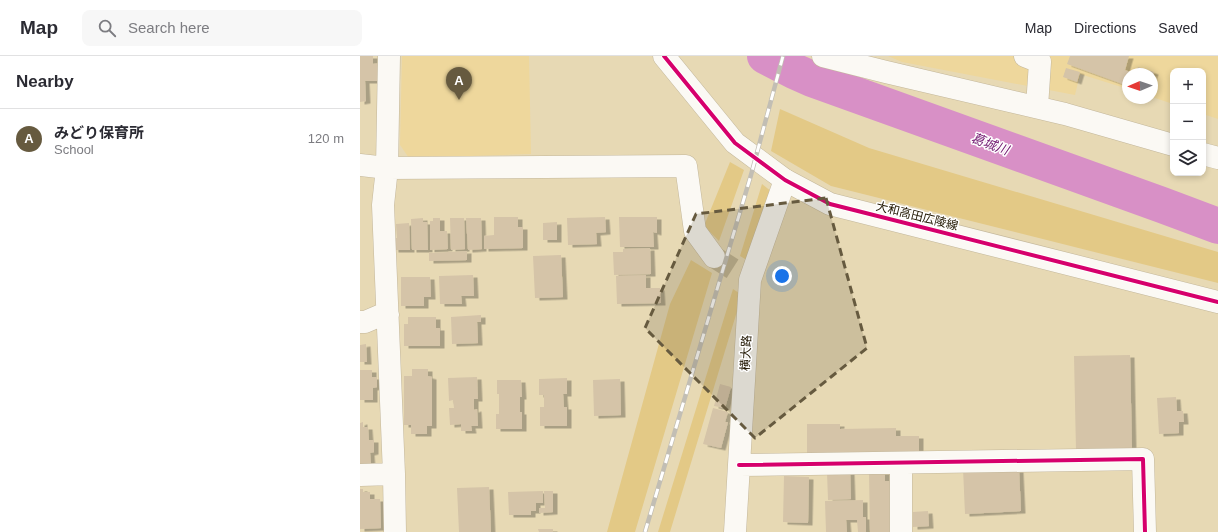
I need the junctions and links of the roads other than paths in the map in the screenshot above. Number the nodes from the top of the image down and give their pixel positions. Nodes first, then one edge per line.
1 (389, 56) edge
2 (664, 56) edge
3 (823, 56) edge
4 (1025, 56) edge
5 (1037, 107) junction
6 (1170, 144) edge
7 (1206, 155) edge
8 (1218, 158) edge
9 (360, 165) edge
10 (387, 168) junction
11 (785, 180) junction
12 (714, 257) tunnel mouth
13 (1218, 302) edge
14 (388, 315) junction
15 (360, 322) edge
16 (901, 462) junction
17 (739, 465) junction
18 (394, 474) junction
19 (360, 475) edge
20 (395, 532) edge
21 (735, 532) edge
22 (901, 532) edge
23 (1145, 532) edge

1 - 10 street
2 - 11 street, 大和高田広陵線
3 - 5 street
4 - 5 street
5 - 6 street
7 - 8 street
9 - 10 street
10 - 12 street
10 - 14 street
11 - 13 street, 大和高田広陵線
11 - 17 street, 横大路
14 - 15 street
14 - 18 street
16 - 17 street
16 - 22 street
16 - 23 street
17 - 21 street, 横大路
18 - 19 street
18 - 20 street

